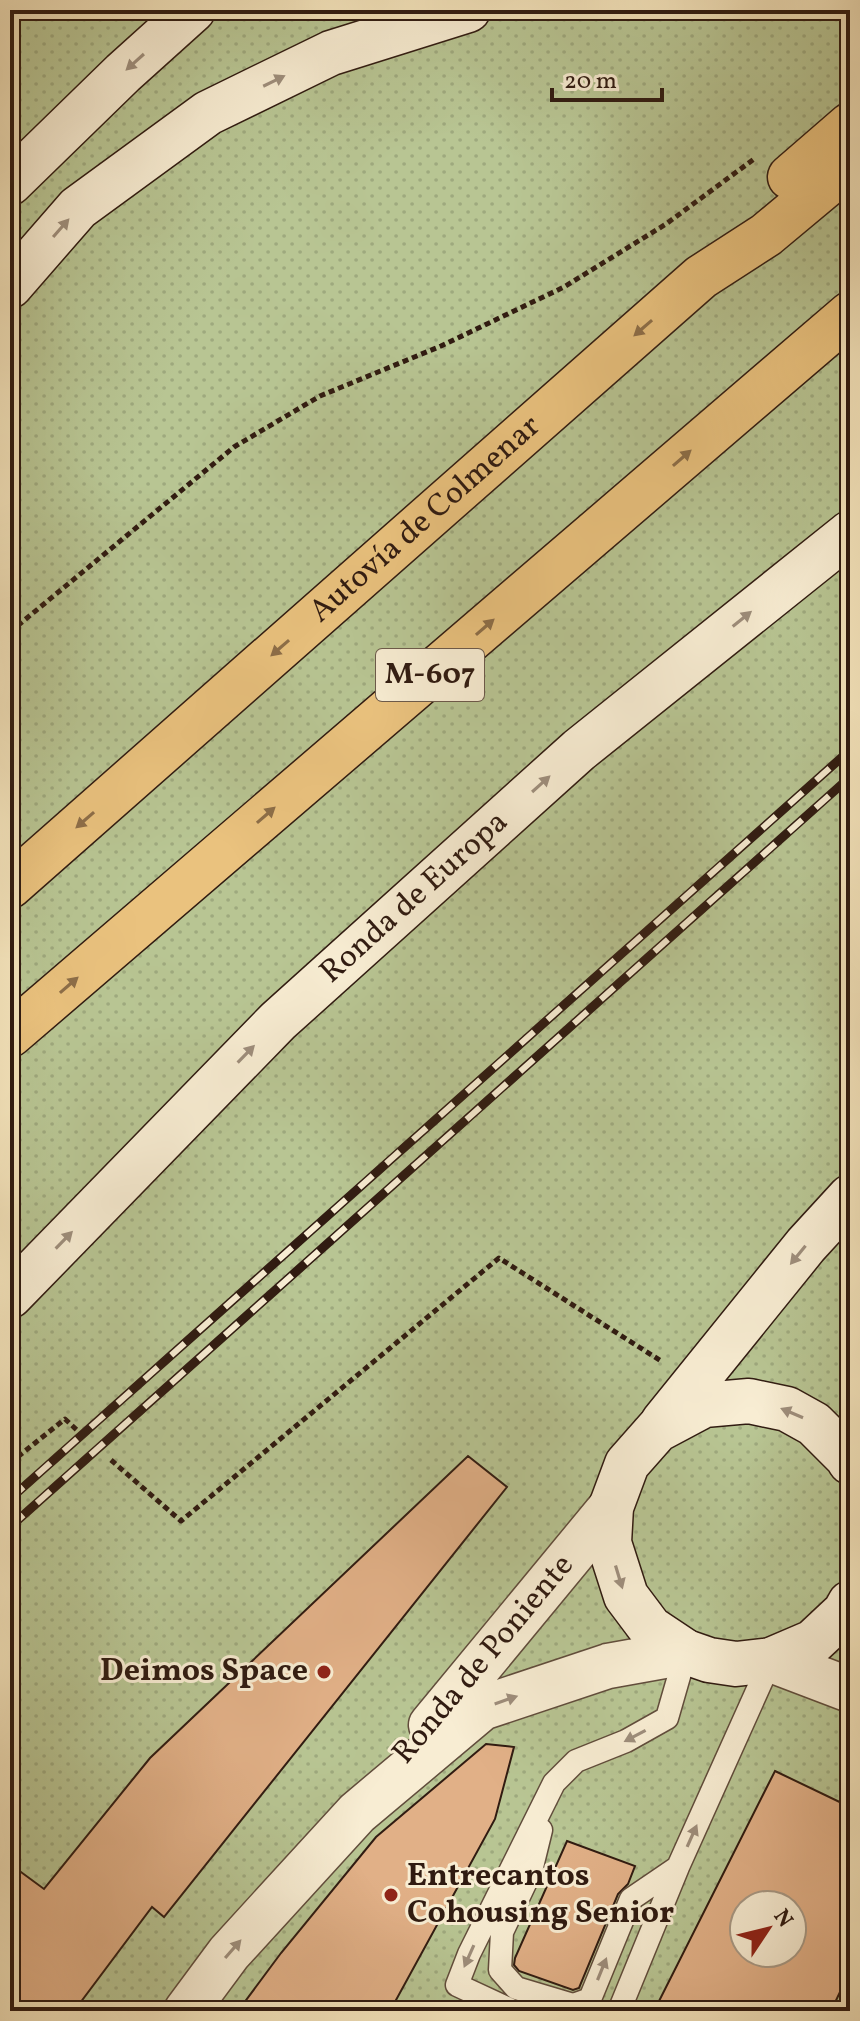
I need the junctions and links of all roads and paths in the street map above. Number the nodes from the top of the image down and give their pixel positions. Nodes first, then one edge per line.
1 (193, 10) edge
2 (468, 10) edge
3 (850, 125) edge
4 (762, 153) dead end
5 (850, 165) edge
6 (10, 183) edge
7 (701, 277) junction
8 (10, 286) edge
9 (850, 314) edge
10 (850, 533) edge
11 (10, 632) edge
12 (10, 886) edge
13 (10, 1035) edge
14 (850, 1197) edge
15 (10, 1296) edge
16 (672, 1368) dead end
17 (657, 1430) junction
18 (79, 1432) dead end
19 (111, 1460) dead end
20 (850, 1462) edge
21 (10, 1463) edge
22 (611, 1507) junction
23 (850, 1603) edge
24 (686, 1652) junction
25 (771, 1660) junction
26 (850, 1690) edge
27 (554, 1783) junction
28 (357, 1813) junction
29 (678, 1867) junction
30 (186, 2011) edge
31 (513, 2011) edge
32 (619, 2011) edge

1 -> 6 street
8 -> 2 street
3 - 7 highway
4 - 11 path
5 - 7 highway, Autovía de Colmenar
7 -> 12 highway, Autovía de Colmenar
13 -> 9 highway, M-607
15 -> 10 street, Ronda de Europa
14 -> 17 street
16 - 19 path
20 -> 17 street
17 - 22 street
18 - 21 path
22 -> 24 street
22 - 28 street, Ronda de Poniente
23 - 25 street
24 - 25 street
24 -> 27 lane
28 -> 24 street, Ronda de Poniente
25 - 26 street
29 -> 25 lane
27 -> 29 lane
27 -> 31 lane
30 -> 28 street, Ronda de Poniente
29 - 32 lane

